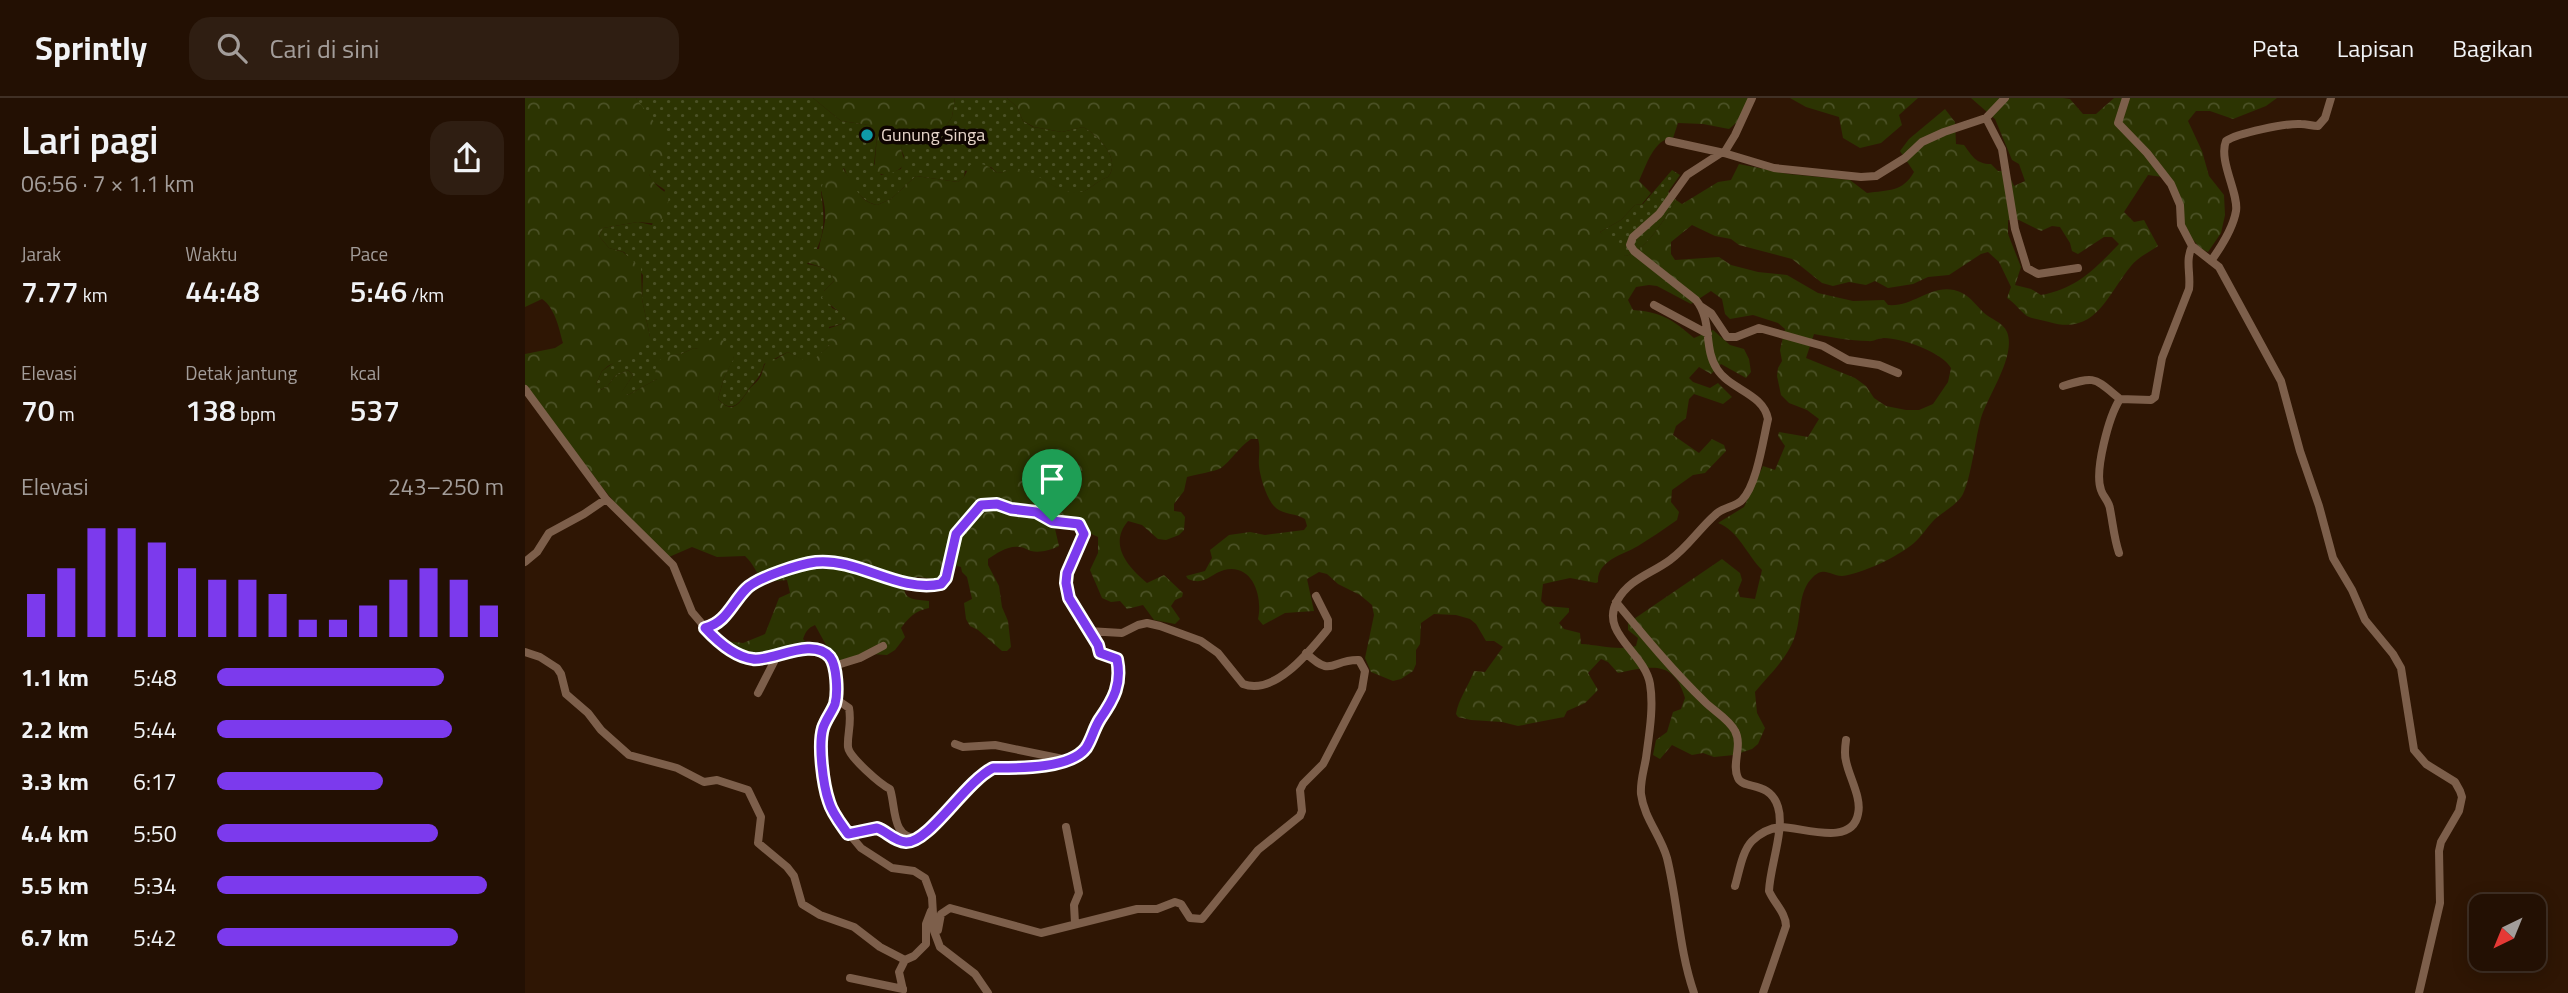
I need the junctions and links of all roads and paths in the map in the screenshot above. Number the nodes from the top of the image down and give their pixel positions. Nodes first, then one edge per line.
1 (1752, 98) edge
2 (2005, 98) edge
3 (2126, 98) edge
4 (2331, 98) edge
5 (1986, 118) junction
6 (1669, 141) dead end
7 (1722, 153) junction
8 (2192, 246) junction
9 (2211, 261) junction
10 (2078, 268) dead end
11 (1654, 305) dead end
12 (1702, 307) junction
13 (1708, 334) junction
14 (1898, 373) dead end
15 (2063, 386) dead end
16 (525, 389) edge
17 (2120, 399) junction
18 (606, 499) junction
19 (2119, 553) dead end
20 (525, 562) edge
21 (1316, 596) dead end
22 (1616, 602) junction
23 (705, 628) junction
24 (1088, 631) junction
25 (883, 646) dead end
26 (525, 652) edge
27 (1306, 653) junction
28 (778, 654) junction
29 (834, 666) junction
30 (758, 693) dead end
31 (836, 699) junction
32 (1846, 740) dead end
33 (955, 744) dead end
34 (1069, 760) junction
35 (1066, 827) dead end
36 (1779, 827) junction
37 (848, 834) junction
38 (921, 838) junction
39 (1735, 886) dead end
40 (933, 905) junction
41 (1075, 923) junction
42 (937, 940) junction
43 (905, 960) junction
44 (850, 978) dead end
45 (903, 991) edge
46 (988, 993) edge
47 (1693, 993) edge
48 (1763, 993) edge
49 (2419, 993) edge

1 - 7 street
2 - 5 street
3 - 8 street
4 - 9 street
5 - 7 street
5 - 10 street
6 - 7 street
7 - 12 street
8 - 9 street
8 - 17 street
9 - 49 street
11 - 13 street
12 - 13 street
12 - 14 street
13 - 22 street
15 - 17 street
16 - 18 street
17 - 19 street
18 - 20 street
18 - 23 street
21 - 27 street
22 - 36 street
22 - 47 street
23 - 24 street
23 - 28 street
24 - 27 street
24 - 34 street
25 - 29 street
26 - 43 street
27 - 41 street
28 - 29 street
28 - 30 street
29 - 31 street
31 - 37 street
31 - 38 street
32 - 36 street
33 - 34 street
34 - 38 street
35 - 41 street
36 - 39 street
36 - 48 street
37 - 38 street
37 - 40 street
40 - 42 street
40 - 43 street
41 - 42 street
42 - 46 street
43 - 45 street
44 - 45 street

